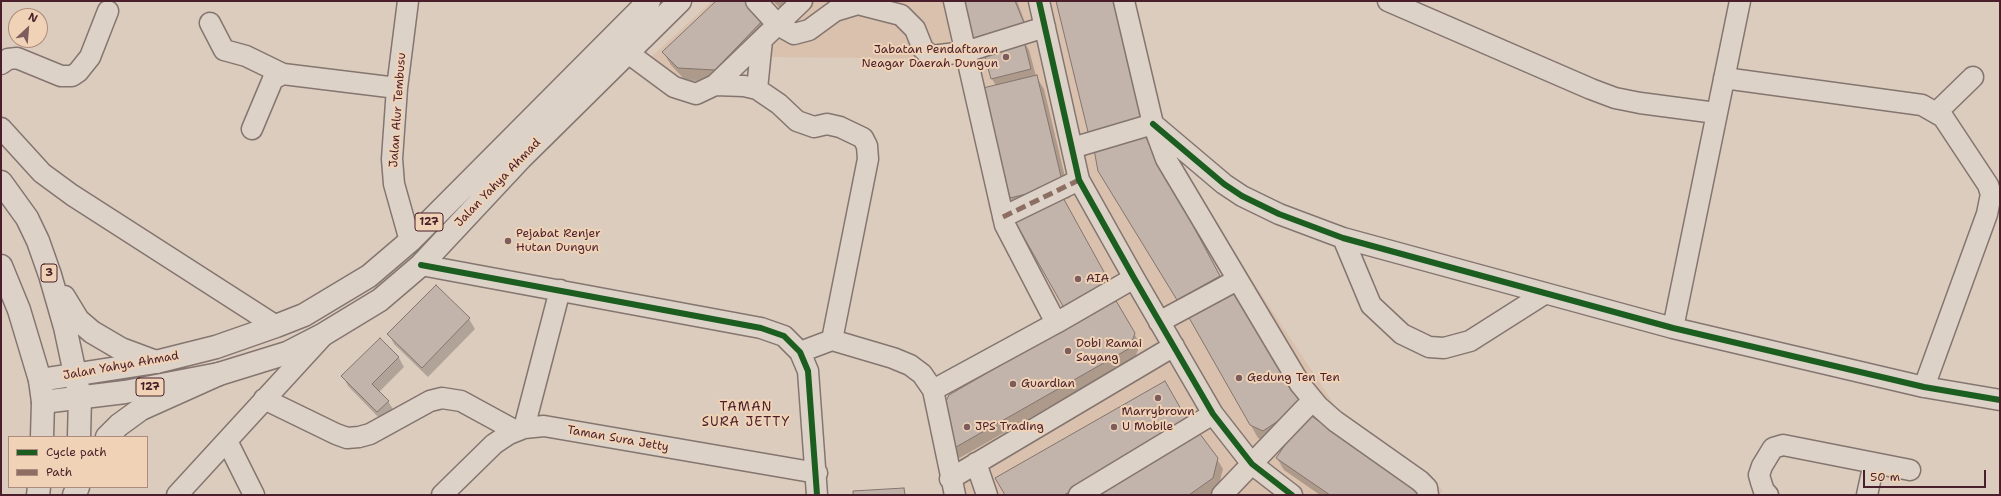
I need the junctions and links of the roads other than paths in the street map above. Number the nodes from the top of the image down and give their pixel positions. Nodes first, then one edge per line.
1 (408, 1) edge
2 (649, 1) edge
3 (680, 1) edge
4 (756, 1) edge
5 (802, 1) edge
6 (954, 1) edge
7 (1039, 1) edge
8 (1124, 1) edge
9 (1388, 1) edge
10 (1740, 1) edge
11 (108, 11) dead end
12 (210, 23) dead end
13 (778, 25) junction
14 (1045, 27) junction
15 (762, 40) junction
16 (965, 52) junction
17 (628, 53) junction
18 (1, 64) edge
19 (282, 74) junction
20 (1973, 77) dead end
21 (1724, 78) junction
22 (715, 85) junction
23 (397, 88) junction
24 (757, 89) junction
25 (1937, 112) junction
26 (1716, 113) junction
27 (1153, 124) junction
28 (1, 128) edge
29 (252, 130) dead end
30 (1072, 148) junction
31 (1080, 180) junction
32 (1, 182) edge
33 (1003, 217) junction
34 (1343, 238) junction
35 (410, 241) junction
36 (421, 265) junction
37 (1, 266) edge
38 (50, 275) junction
39 (1134, 278) junction
40 (1237, 280) junction
41 (560, 290) junction
42 (1544, 294) junction
43 (1159, 322) junction
44 (1056, 323) junction
45 (276, 326) junction
46 (1673, 328) junction
47 (324, 334) junction
48 (832, 340) junction
49 (1174, 346) junction
50 (800, 352) junction
51 (156, 362) junction
52 (75, 374) junction
53 (219, 374) junction
54 (40, 380) junction
55 (1924, 387) junction
56 (933, 390) junction
57 (80, 397) junction
58 (264, 399) junction
59 (1313, 400) junction
60 (2000, 400) edge
61 (43, 402) junction
62 (1213, 414) junction
63 (520, 430) junction
64 (42, 436) edge
65 (79, 436) edge
66 (108, 436) edge
67 (227, 441) junction
68 (1874, 463) junction
69 (976, 464) junction
70 (1252, 464) junction
71 (1910, 470) dead end
72 (817, 473) junction
73 (953, 487) edge
74 (177, 495) edge
75 (254, 495) edge
76 (442, 495) edge
77 (817, 495) edge
78 (987, 495) edge
79 (1079, 495) edge
80 (1222, 495) edge
81 (1292, 495) edge
82 (1428, 495) edge
83 (1768, 495) edge
84 (1867, 495) edge

1 - 23 street, Jalan Alur Tembusu
2 - 35 main road, Jalan Yahya Ahmad / 127
3 - 17 main road, Jalan Yahya Ahmad / 127
4 - 13 street
5 - 13 street
6 - 16 street
7 - 14 street
8 - 27 street
9 - 26 street
10 - 21 street
11 - 18 street
12 - 19 street
13 - 15 street
13 - 16 street
14 - 16 street
14 - 30 street
15 - 22 street
15 - 24 street
16 - 33 street
17 - 22 street
17 - 36 main road, Jalan Yahya Ahmad / 127
19 - 23 street
19 - 29 street
20 - 25 street
21 - 25 street
21 - 26 street
22 - 24 street
23 - 35 street, Jalan Alur Tembusu
24 - 48 street
25 - 55 street
26 - 46 street
27 - 30 street
27 - 34 street
27 - 40 street
28 - 45 street
30 - 31 street
31 - 33 street
31 - 39 street
32 - 38 main road, 3
33 - 44 street
34 - 42 street
34 - 42 street
35 - 45 main road, Jalan Yahya Ahmad / 127
36 - 41 street
36 - 47 main road, Jalan Yahya Ahmad / 127
37 - 54 main road
38 - 51 main road
38 - 52 main road, 3
39 - 43 street
39 - 44 street
40 - 43 street
40 - 59 street
41 - 50 street
41 - 63 street
42 - 46 street
43 - 49 street
44 - 56 street
45 - 51 main road, Jalan Yahya Ahmad / 127
46 - 55 street
47 - 53 main road, Jalan Yahya Ahmad / 127
47 - 58 street
48 - 50 street
48 - 56 street
49 - 62 street
49 - 69 street
50 - 72 street
51 - 52 main road, Jalan Yahya Ahmad / 127
52 - 54 main road, Jalan Yahya Ahmad / 127
52 - 57 main road, 3
53 - 57 main road, Jalan Yahya Ahmad / 127
53 - 66 main road
54 - 61 main road
55 - 60 street
56 - 73 street
57 - 61 main road, Jalan Yahya Ahmad / 127
57 - 65 main road, 3
58 - 63 street
58 - 67 street
59 - 70 street
59 - 82 street
61 - 64 main road
62 - 70 street
62 - 79 street
63 - 72 street, Taman Sura Jetty
63 - 76 street, Taman Sura Jetty
67 - 74 street
67 - 75 street
68 - 71 street
68 - 83 street
68 - 84 street
69 - 73 street
69 - 78 street
70 - 80 street
70 - 81 street
72 - 77 street

